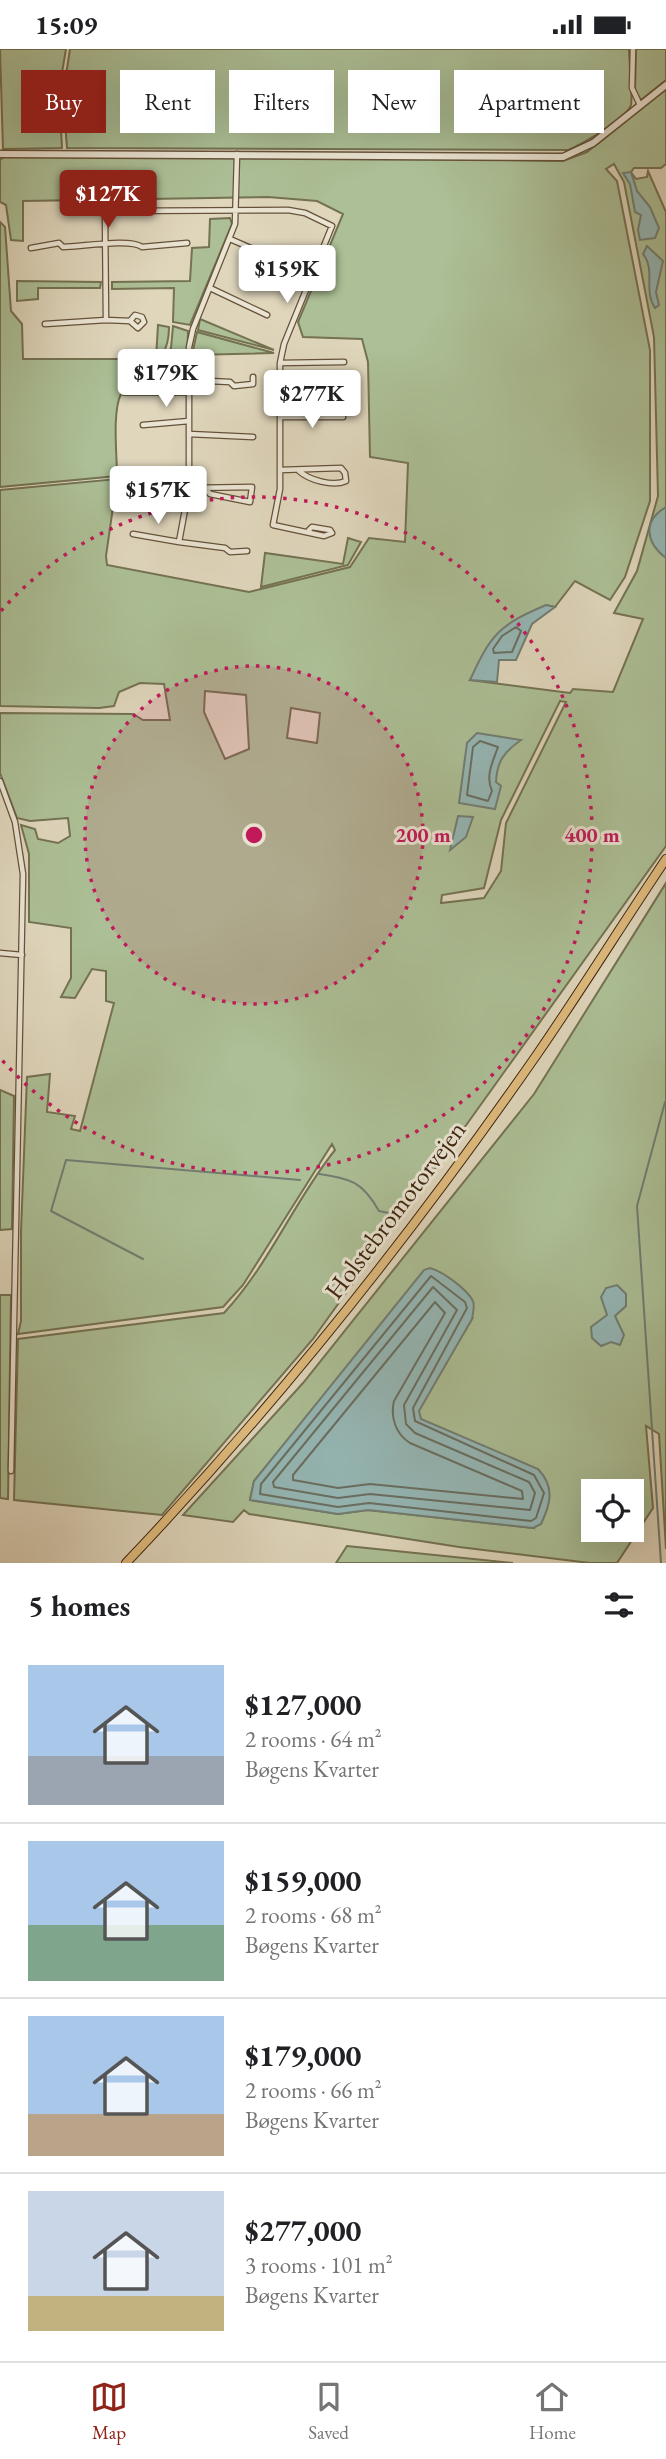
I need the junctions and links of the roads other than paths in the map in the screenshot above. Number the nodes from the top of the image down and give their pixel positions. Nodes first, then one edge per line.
1 (633, 49) edge
2 (666, 85) edge
3 (640, 105) junction
4 (237, 153) junction
5 (0, 154) edge
6 (236, 210) junction
7 (230, 239) junction
8 (187, 243) dead end
9 (105, 244) junction
10 (31, 248) dead end
11 (287, 268) dead end
12 (210, 288) junction
13 (267, 315) dead end
14 (106, 320) junction
15 (131, 321) dead end
16 (45, 324) dead end
17 (344, 362) dead end
18 (280, 363) junction
19 (253, 377) dead end
20 (189, 380) junction
21 (343, 417) dead end
22 (280, 418) junction
23 (189, 421) junction
24 (143, 425) dead end
25 (189, 435) junction
26 (253, 437) dead end
27 (280, 470) junction
28 (299, 471) junction
29 (189, 475) junction
30 (142, 484) dead end
31 (189, 488) junction
32 (205, 488) junction
33 (309, 530) junction
34 (133, 534) dead end
35 (179, 542) junction
36 (247, 551) dead end
37 (0, 781) edge
38 (666, 859) edge
39 (0, 953) edge
40 (22, 955) junction
41 (11, 1471) dead end
42 (126, 1563) edge

1 - 3 street
2 - 3 street
3 - 4 street
4 - 5 street
4 - 6 street
6 - 7 street
6 - 9 street
6 - 18 street
7 - 11 street
7 - 12 street
8 - 9 street
9 - 10 street
9 - 14 street
12 - 13 street
12 - 20 street
14 - 15 street
14 - 16 street
17 - 18 street
18 - 22 street
19 - 20 street
20 - 23 street
21 - 22 street
22 - 27 street
23 - 24 street
23 - 25 street
25 - 26 street
25 - 29 street
27 - 28 street
27 - 33 street
28 - 28 street
29 - 30 street
29 - 31 street
31 - 32 street
31 - 35 street
32 - 32 street
33 - 33 street
34 - 35 street
35 - 36 street
37 - 40 street
38 - 42 highway, Holstebromotorvejen
39 - 40 street
40 - 41 street

